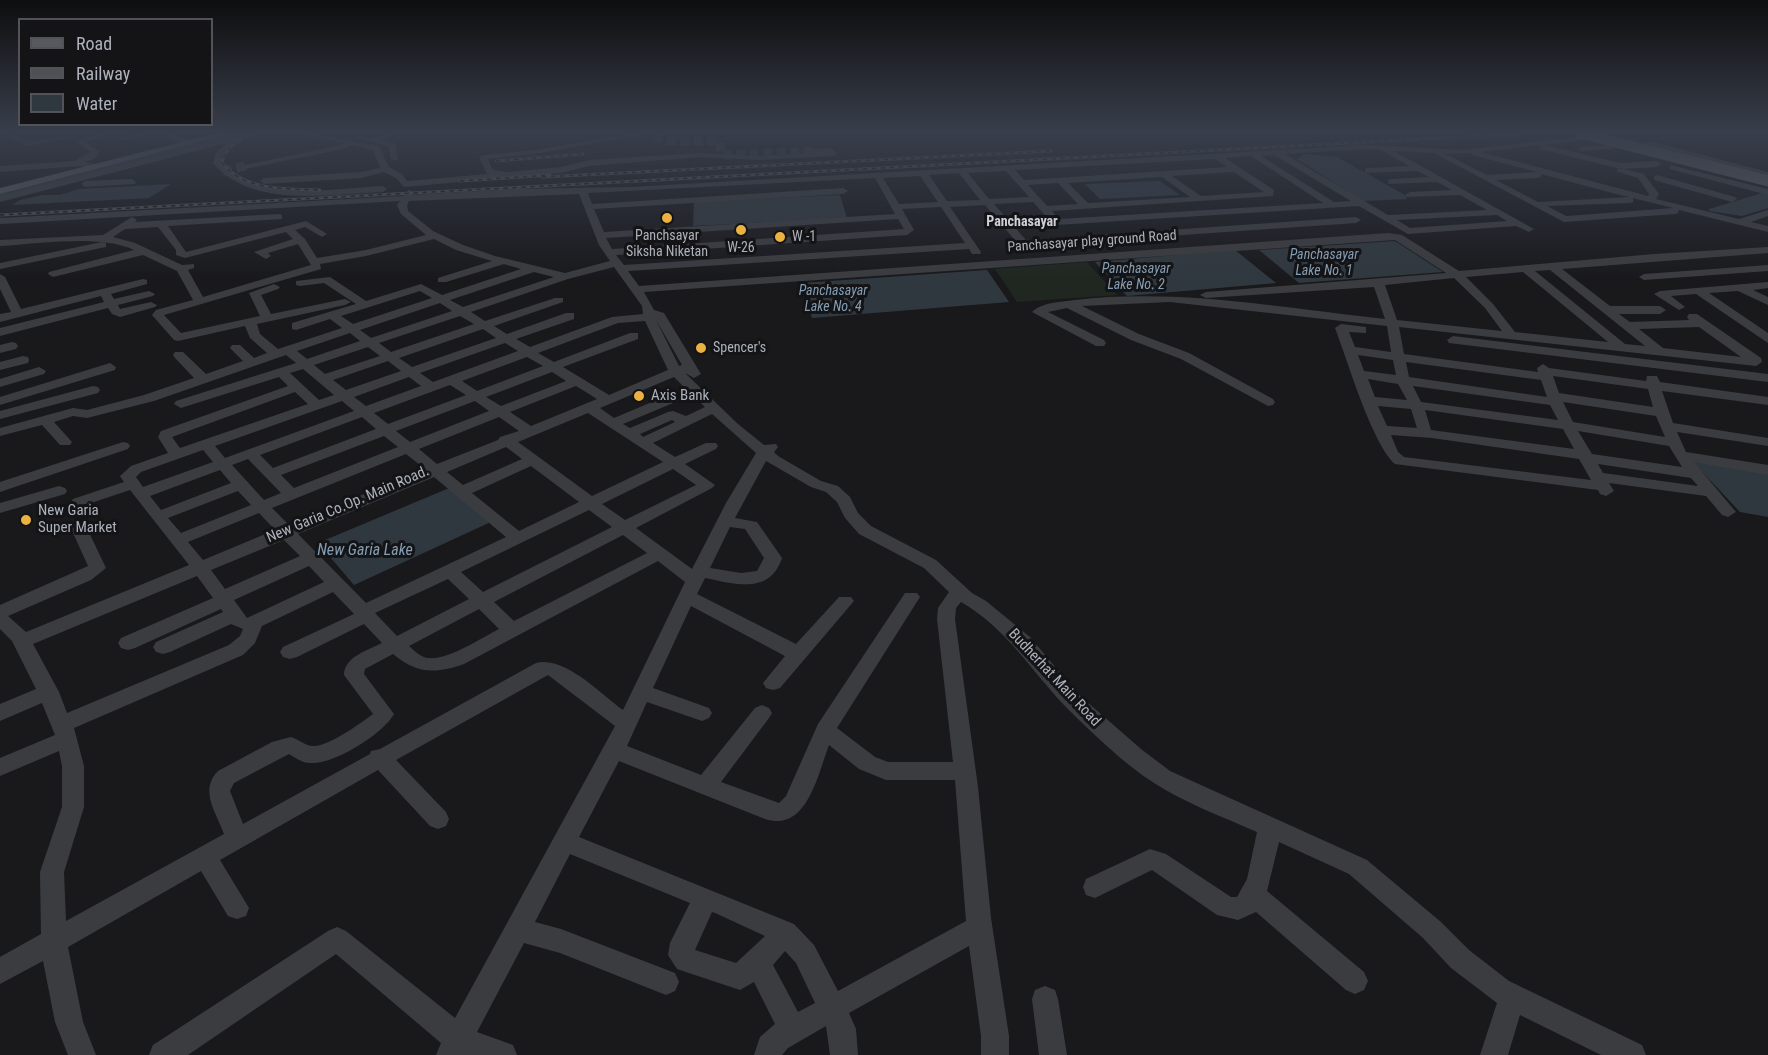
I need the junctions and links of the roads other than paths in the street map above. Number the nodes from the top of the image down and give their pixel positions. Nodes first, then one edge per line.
1 (35, 182) edge
2 (66, 182) edge
3 (69, 182) edge
4 (127, 182) edge
5 (247, 182) tunnel mouth
6 (258, 182) edge
7 (754, 182) edge
8 (839, 182) edge
9 (882, 182) edge
10 (928, 182) edge
11 (971, 182) edge
12 (1032, 182) edge
13 (1062, 182) edge
14 (1176, 182) edge
15 (1256, 182) edge
16 (1297, 182) edge
17 (1325, 182) edge
18 (1444, 182) edge
19 (1493, 182) edge
20 (1582, 182) edge
21 (1645, 182) edge
22 (1682, 182) edge
23 (1701, 182) edge
24 (1715, 182) edge
25 (1731, 182) edge
26 (1022, 183) joint
27 (252, 184) junction
28 (1217, 184) dead end
29 (1708, 184) junction
30 (1693, 188) junction
31 (0, 191) edge
32 (582, 191) junction
33 (843, 191) junction
34 (1614, 191) junction
35 (1461, 192) junction
36 (1768, 192) edge
37 (408, 194) junction
38 (1577, 194) junction
39 (1745, 194) dead end
40 (1410, 195) dead end
41 (1234, 196) junction
42 (1523, 197) junction
43 (0, 199) edge
44 (1036, 199) junction
45 (1199, 199) junction
46 (1647, 199) junction
47 (1732, 199) dead end
48 (987, 202) junction
49 (1150, 202) junction
50 (1480, 202) junction
51 (1593, 202) junction
52 (1456, 203) dead end
53 (1538, 204) junction
54 (942, 205) junction
55 (1332, 205) junction
56 (1086, 206) junction
57 (1365, 206) junction
58 (1415, 206) dead end
59 (589, 207) junction
60 (1044, 209) junction
61 (1686, 209) junction
62 (853, 210) junction
63 (899, 212) junction
64 (1498, 212) junction
65 (143, 213) junction
66 (1768, 213) edge
67 (313, 215) dead end
68 (1165, 215) junction
69 (1558, 215) junction
70 (1620, 215) junction
71 (653, 217) junction
72 (1385, 218) junction
73 (1763, 218) edge
74 (1356, 220) junction
75 (1512, 220) junction
76 (0, 221) edge
77 (212, 221) junction
78 (785, 222) junction
79 (1056, 222) junction
80 (1739, 222) junction
81 (161, 224) junction
82 (124, 226) junction
83 (222, 226) dead end
84 (289, 229) junction
85 (1529, 229) dead end
86 (1768, 229) edge
87 (1408, 231) junction
88 (1184, 232) junction
89 (322, 234) dead end
90 (600, 235) junction
91 (435, 236) junction
92 (1381, 236) junction
93 (1394, 236) junction
94 (105, 238) junction
95 (300, 240) junction
96 (1072, 240) junction
97 (789, 241) junction
98 (120, 242) junction
99 (0, 243) edge
100 (1023, 243) junction
101 (971, 246) junction
102 (1203, 249) junction
103 (144, 251) junction
104 (1767, 251) edge
105 (609, 252) junction
106 (185, 255) junction
107 (266, 256) dead end
108 (1672, 256) junction
109 (45, 257) junction
110 (233, 257) dead end
111 (504, 261) junction
112 (1039, 261) junction
113 (315, 262) junction
114 (198, 263) junction
115 (985, 265) junction
116 (0, 266) edge
117 (619, 266) junction
118 (1553, 267) junction
119 (534, 268) junction
120 (798, 268) junction
121 (1768, 268) edge
122 (181, 269) junction
123 (1526, 269) junction
124 (1706, 272) junction
125 (1456, 274) junction
126 (0, 277) edge
127 (564, 277) junction
128 (1644, 277) dead end
129 (143, 282) dead end
130 (1377, 284) junction
131 (271, 285) junction
132 (1768, 285) edge
133 (61, 287) junction
134 (1738, 287) junction
135 (637, 290) junction
136 (1697, 291) junction
137 (465, 292) junction
138 (107, 297) junction
139 (150, 299) dead end
140 (441, 299) junction
141 (1170, 299) junction
142 (560, 300) dead end
143 (201, 301) junction
144 (360, 302) junction
145 (1768, 302) edge
146 (1070, 305) junction
147 (1679, 307) dead end
148 (1610, 310) junction
149 (1660, 310) dead end
150 (463, 312) junction
151 (652, 313) junction
152 (18, 314) junction
153 (332, 315) junction
154 (570, 316) dead end
155 (0, 318) edge
156 (267, 318) junction
157 (250, 322) junction
158 (1700, 322) junction
159 (485, 325) junction
160 (297, 326) dead end
161 (1627, 326) junction
162 (1393, 328) junction
163 (352, 329) junction
164 (1754, 329) junction
165 (1768, 329) edge
166 (0, 332) edge
167 (634, 336) dead end
168 (506, 338) junction
169 (1768, 339) edge
170 (1520, 340) junction
171 (371, 342) junction
172 (1100, 343) dead end
173 (1621, 347) junction
174 (237, 348) dead end
175 (1350, 350) junction
176 (1659, 351) junction
177 (282, 352) junction
178 (529, 352) junction
179 (1398, 355) junction
180 (179, 356) dead end
181 (391, 356) junction
182 (1646, 356) junction
183 (22, 360) dead end
184 (251, 362) junction
185 (304, 364) junction
186 (0, 366) edge
187 (552, 366) junction
188 (1763, 366) edge
189 (110, 367) dead end
190 (681, 369) junction
191 (39, 371) dead end
192 (281, 372) junction
193 (411, 372) junction
194 (1358, 374) junction
195 (1545, 374) junction
196 (202, 378) junction
197 (1768, 378) edge
198 (322, 379) junction
199 (452, 380) junction
200 (1403, 380) junction
201 (578, 381) junction
202 (0, 383) edge
203 (694, 385) junction
204 (297, 387) junction
205 (431, 387) junction
206 (1654, 387) junction
207 (93, 390) dead end
208 (343, 396) junction
209 (474, 396) junction
210 (606, 399) junction
211 (1555, 399) junction
212 (0, 401) edge
213 (1370, 401) junction
214 (1768, 401) edge
215 (1268, 402) dead end
216 (181, 404) dead end
217 (317, 405) junction
218 (588, 406) junction
219 (1416, 406) junction
220 (714, 408) junction
221 (363, 412) junction
222 (499, 412) junction
223 (0, 415) edge
224 (45, 420) junction
225 (1665, 420) junction
226 (613, 423) junction
227 (1568, 426) junction
228 (385, 430) junction
229 (1381, 430) junction
230 (529, 431) junction
231 (0, 432) edge
232 (1425, 433) junction
233 (636, 438) junction
234 (505, 440) junction
235 (65, 442) dead end
236 (1768, 442) edge
237 (206, 445) junction
238 (123, 446) dead end
239 (711, 446) dead end
240 (409, 448) junction
241 (1678, 449) junction
242 (767, 450) junction
243 (250, 453) junction
244 (177, 455) junction
245 (1585, 457) junction
246 (533, 460) junction
247 (674, 463) junction
248 (222, 464) junction
249 (435, 469) junction
250 (1768, 470) edge
251 (270, 474) junction
252 (1696, 474) junction
253 (242, 485) junction
254 (1602, 486) junction
255 (0, 487) edge
256 (137, 489) junction
257 (59, 491) dead end
258 (463, 491) junction
259 (1709, 492) junction
260 (292, 495) junction
261 (79, 502) dead end
262 (589, 502) junction
263 (262, 507) junction
264 (0, 508) edge
265 (1728, 512) dead end
266 (159, 516) junction
267 (725, 521) junction
268 (77, 524) dead end
269 (625, 527) junction
270 (285, 531) junction
271 (517, 537) junction
272 (178, 540) junction
273 (660, 553) junction
274 (311, 558) junction
275 (200, 567) junction
276 (449, 570) junction
277 (694, 582) junction
278 (337, 583) junction
279 (911, 597) dead end
280 (481, 600) junction
281 (953, 600) junction
282 (844, 601) dead end
283 (234, 608) junction
284 (0, 612) edge
285 (365, 614) junction
286 (0, 619) edge
287 (512, 630) junction
288 (22, 641) junction
289 (128, 643) dead end
290 (394, 644) junction
291 (163, 647) dead end
292 (290, 652) dead end
293 (798, 654) junction
294 (773, 683) dead end
295 (49, 692) junction
296 (640, 692) junction
297 (0, 713) edge
298 (702, 713) dead end
299 (762, 713) dead end
300 (626, 724) junction
301 (825, 730) junction
302 (64, 732) junction
303 (614, 750) junction
304 (379, 757) junction
305 (0, 766) edge
306 (965, 771) junction
307 (705, 786) junction
308 (438, 819) dead end
309 (1270, 828) junction
310 (237, 837) junction
311 (566, 842) junction
312 (204, 856) junction
313 (1095, 887) dead end
314 (1254, 894) junction
315 (706, 898) junction
316 (237, 908) dead end
317 (979, 927) junction
318 (518, 929) junction
319 (785, 932) junction
320 (55, 939) junction
321 (757, 962) junction
322 (0, 971) edge
323 (1355, 981) dead end
324 (666, 982) dead end
325 (1045, 999) dead end
326 (832, 1008) junction
327 (1508, 1012) junction
328 (793, 1030) junction
329 (454, 1047) edge
330 (765, 1052) edge
331 (1619, 1052) edge
332 (82, 1055) edge
333 (163, 1055) edge
334 (503, 1055) edge
335 (844, 1055) edge
336 (996, 1055) edge
337 (1053, 1055) edge
338 (1494, 1055) edge

1 - 31 main road
2 - 43 street
3 - 4 street
5 - 27 street
6 - 27 street
7 - 32 street
8 - 33 street
9 - 63 street
10 - 54 street
11 - 48 street
12 - 26 street
13 - 56 street
14 - 45 street
15 - 41 street
16 - 55 street
17 - 57 street
18 - 35 street
19 - 42 street
20 - 34 street
21 - 46 street
22 - 30 street
23 - 29 street
24 - 29 street
25 - 36 street
26 - 44 street
27 - 37 street
28 - 41 street
29 - 30 street
29 - 39 street
30 - 47 street
30 - 61 street
32 - 37 street
32 - 59 street, Budherhat Main Road
33 - 62 street
33 - 71 street
34 - 38 street
34 - 46 street
35 - 40 street
35 - 50 street
37 - 65 street
37 - 91 street
38 - 42 street
38 - 51 street
41 - 45 street
42 - 53 street
44 - 48 street
44 - 60 street
45 - 49 street
46 - 51 street
46 - 61 street
48 - 54 street
48 - 100 street
49 - 56 street
49 - 68 street
50 - 52 street
50 - 64 street
51 - 53 street
51 - 70 street
53 - 69 street
54 - 63 street
54 - 101 street
55 - 57 street
55 - 68 street
55 - 74 street
56 - 60 street
57 - 58 street
57 - 72 street
59 - 71 street
59 - 90 street, Budherhat Main Road
60 - 79 street
61 - 70 street
61 - 80 street
62 - 63 street
62 - 78 street
63 - 97 street
64 - 72 street
64 - 75 street
65 - 76 street
65 - 82 street
66 - 73 street
67 - 77 street
68 - 79 street
68 - 88 street
69 - 70 street
69 - 75 street
71 - 78 street
71 - 90 street
72 - 87 street
73 - 80 street
74 - 88 street
74 - 92 street
75 - 85 street
75 - 87 street
77 - 81 street
77 - 83 street
78 - 97 street
79 - 96 street
80 - 86 street
81 - 82 street
81 - 106 street
82 - 94 street
84 - 89 street
84 - 95 street
84 - 106 street
87 - 93 street
88 - 96 street
88 - 102 street
90 - 105 street, Budherhat Main Road
91 - 111 street
91 - 113 street
92 - 93 street, Panchasayar play ground Road
92 - 102 street, Panchasayar play ground Road
93 - 125 street
94 - 98 street
94 - 99 street
95 - 107 street
95 - 113 street
96 - 100 street
97 - 105 street
97 - 120 street
98 - 103 street
98 - 109 street
100 - 112 street
101 - 115 street
101 - 120 street
102 - 112 street, Panchasayar play ground Road
103 - 122 street
103 - 133 street
104 - 108 street
105 - 117 street, Budherhat Main Road
106 - 114 street
108 - 118 street
108 - 124 street
109 - 116 street
109 - 133 street
110 - 114 street
111 - 119 street
111 - 137 street
112 - 115 street, Panchasayar play ground Road
113 - 131 street
114 - 122 street
115 - 120 street, Panchasayar play ground Road
117 - 120 street
117 - 127 street
117 - 135 street, Budherhat Main Road
118 - 123 street
118 - 148 street
119 - 127 street
119 - 137 street
120 - 135 street, Panchasayar play ground Road
121 - 124 street
122 - 143 street
123 - 125 street
123 - 173 street
124 - 128 street
124 - 134 street
125 - 130 street
125 - 170 street
126 - 152 street
127 - 150 street
129 - 138 street
130 - 141 street
130 - 162 street
131 - 143 street
131 - 144 street
131 - 156 street
132 - 134 street
133 - 138 street
133 - 152 street
134 - 136 street
134 - 145 street
135 - 151 street, Budherhat Main Road
136 - 147 street
136 - 164 street
137 - 140 street
138 - 139 street
138 - 166 street
140 - 144 street
140 - 150 street
140 - 163 street
141 - 146 street
141 - 162 street
142 - 159 street
143 - 157 street
144 - 153 street
144 - 156 street
146 - 172 street
146 - 215 street
148 - 149 street
148 - 161 street
150 - 159 street
150 - 171 street
151 - 178 street
151 - 190 street, Budherhat Main Road
152 - 155 street
153 - 160 street
153 - 163 street
154 - 168 street
156 - 157 street
157 - 177 street
158 - 161 street
158 - 164 street
158 - 188 street
159 - 168 street
159 - 181 street
161 - 176 street
162 - 170 street
162 - 170 street
162 - 175 street
162 - 179 street
163 - 171 street
163 - 177 street
164 - 165 street
164 - 169 street
167 - 187 street
168 - 178 street
168 - 193 street
170 - 173 street
170 - 182 street
170 - 195 street
171 - 181 street
171 - 185 street
173 - 182 street
174 - 184 street
175 - 179 street
175 - 194 street
176 - 182 street
176 - 188 street
177 - 184 street
177 - 185 street
178 - 187 street
178 - 199 street
179 - 195 street
179 - 200 street
180 - 196 street
181 - 193 street
181 - 198 street
182 - 197 street
182 - 206 street
183 - 186 street
184 - 196 street
185 - 192 street
185 - 198 street
187 - 201 street
187 - 209 street
189 - 212 street
190 - 203 street, Budherhat Main Road
190 - 210 street, New Garia Co.Op. Main Road.
191 - 202 street
192 - 204 street
192 - 216 street
193 - 205 street
193 - 208 street
194 - 200 street
194 - 213 street
195 - 206 street
195 - 211 street
196 - 224 street
198 - 208 street
199 - 205 street
199 - 209 street
200 - 211 street
200 - 219 street
201 - 210 street
201 - 222 street
203 - 220 street, Budherhat Main Road
203 - 226 street
203 - 242 street
204 - 217 street
204 - 244 street
205 - 221 street
206 - 214 street
206 - 225 street
207 - 223 street
208 - 217 street
208 - 221 street
209 - 222 street
209 - 228 street
210 - 218 street, New Garia Co.Op. Main Road.
211 - 225 street
211 - 227 street
213 - 219 street
213 - 229 street
217 - 237 street
218 - 226 street
218 - 230 street, New Garia Co.Op. Main Road.
219 - 227 street
219 - 232 street
220 - 233 street
220 - 242 street, Budherhat Main Road
221 - 228 street
221 - 243 street
222 - 230 street
222 - 240 street
224 - 231 street
224 - 235 street
225 - 236 street
225 - 241 street
226 - 233 street
227 - 241 street
227 - 245 street
228 - 240 street
228 - 251 street
229 - 232 street
229 - 254 street
230 - 234 street, New Garia Co.Op. Main Road.
232 - 245 street
233 - 247 street
234 - 246 street
234 - 249 street, New Garia Co.Op. Main Road.
237 - 244 street
237 - 248 street
238 - 255 street
239 - 247 street
240 - 249 street
240 - 260 street
241 - 250 street
241 - 252 street
242 - 267 street
242 - 281 street, Budherhat Main Road
243 - 248 street
243 - 251 street
244 - 256 street
245 - 252 street
245 - 254 street
246 - 258 street
246 - 262 street
247 - 262 street
247 - 269 street
248 - 253 street
248 - 256 street
249 - 258 street
249 - 270 street, New Garia Co.Op. Main Road.
251 - 260 street
252 - 259 street
253 - 263 street
253 - 266 street
254 - 259 street
256 - 261 street
256 - 266 street
257 - 264 street
258 - 271 street
259 - 265 street
260 - 263 street
262 - 269 street
262 - 271 street
263 - 270 street
263 - 272 street
266 - 272 street
267 - 277 street
267 - 277 street
268 - 284 street
269 - 273 street
269 - 280 street
270 - 274 street
270 - 275 street, New Garia Co.Op. Main Road.
271 - 276 street
272 - 275 street
273 - 277 street
273 - 287 street
274 - 278 street
274 - 283 street
275 - 283 street
275 - 288 street, New Garia Co.Op. Main Road.
276 - 280 street
276 - 285 street
277 - 293 street
277 - 296 street
278 - 283 street
278 - 285 street
279 - 301 street
280 - 287 street
280 - 290 street
281 - 306 street
281 - 309 street, Budherhat Main Road
282 - 293 street
283 - 289 street
283 - 291 street
283 - 302 street
285 - 290 street
285 - 292 street
286 - 288 street
287 - 290 street
288 - 295 street
290 - 310 street
293 - 294 street
295 - 297 street
295 - 302 street
296 - 298 street
296 - 300 street
299 - 307 street
300 - 303 street
300 - 304 street
301 - 306 street
301 - 307 street
302 - 305 street
302 - 320 street
303 - 307 street
303 - 311 street
304 - 308 street
304 - 310 street
306 - 317 street
309 - 314 street
309 - 327 street, Budherhat Main Road
310 - 312 street
311 - 315 street
311 - 318 street
312 - 316 street
312 - 320 street
313 - 314 street
314 - 323 street
315 - 319 street
315 - 321 street
317 - 326 street
317 - 336 street
318 - 324 street
318 - 329 street
319 - 321 street
319 - 326 street
320 - 322 street
320 - 332 street
321 - 328 street
325 - 337 street
326 - 328 street
326 - 335 street
327 - 331 street, Budherhat Main Road
327 - 338 street
328 - 330 street
329 - 333 street
329 - 334 street

